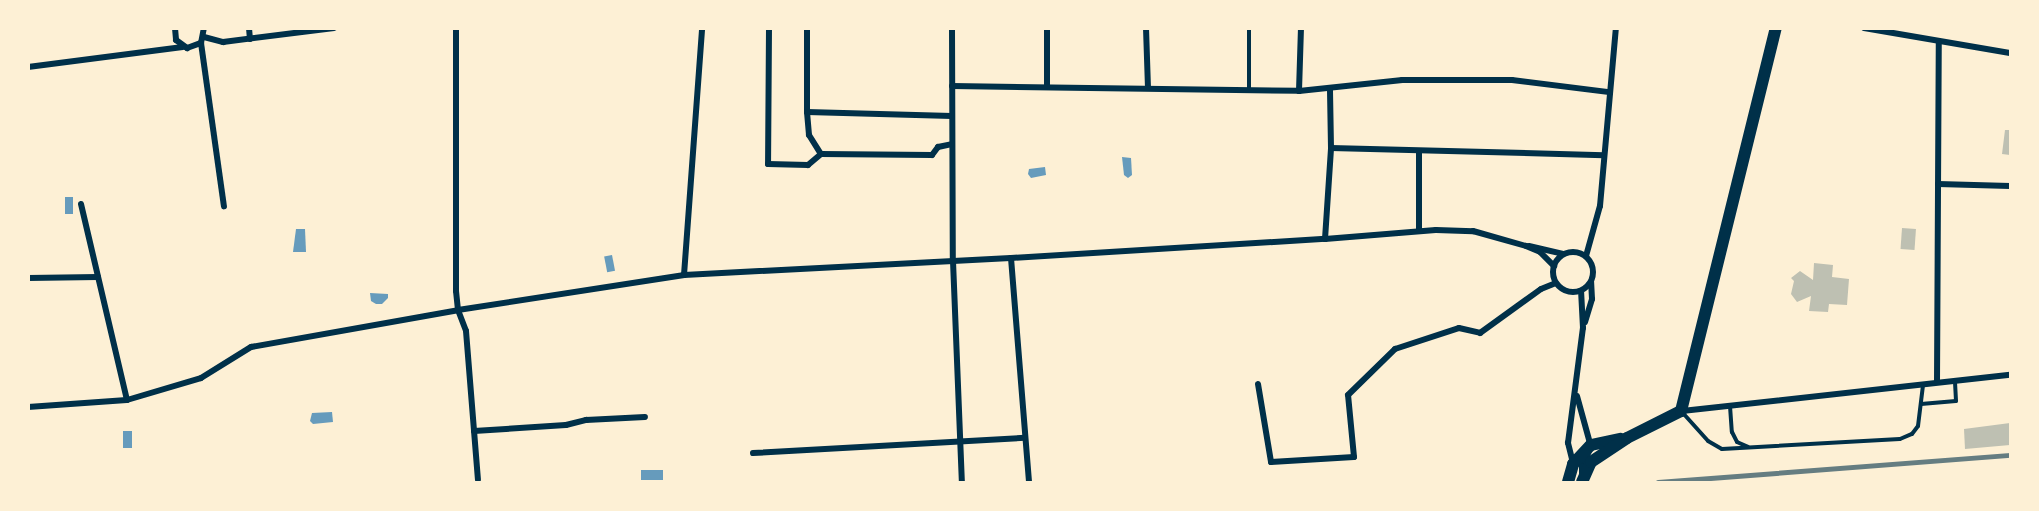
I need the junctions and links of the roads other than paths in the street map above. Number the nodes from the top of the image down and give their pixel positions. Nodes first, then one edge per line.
1 (175, 28) edge
2 (204, 28) edge
3 (249, 28) edge
4 (334, 28) edge
5 (456, 28) edge
6 (702, 28) edge
7 (769, 28) edge
8 (807, 28) edge
9 (952, 28) edge
10 (1047, 28) edge
11 (1146, 28) edge
12 (1249, 28) edge
13 (1301, 28) edge
14 (1616, 28) edge
15 (1776, 28) edge
16 (1864, 28) edge
17 (323, 29) edge
18 (250, 39) junction
19 (203, 40) junction
20 (1939, 41) junction
21 (183, 47) junction
22 (2010, 53) edge
23 (28, 67) edge
24 (952, 86) junction
25 (1047, 86) junction
26 (1149, 87) junction
27 (1330, 88) junction
28 (1249, 91) junction
29 (1299, 91) junction
30 (1610, 92) junction
31 (807, 112) junction
32 (952, 116) junction
33 (952, 144) junction
34 (1331, 148) junction
35 (1419, 151) junction
36 (821, 154) junction
37 (1604, 155) junction
38 (1938, 184) junction
39 (2010, 186) edge
40 (81, 204) dead end
41 (224, 206) dead end
42 (1419, 231) junction
43 (1325, 239) junction
44 (1526, 246) junction
45 (1563, 254) junction
46 (1586, 256) junction
47 (1011, 258) junction
48 (953, 261) junction
49 (1554, 266) junction
50 (684, 275) junction
51 (98, 277) junction
52 (28, 278) edge
53 (1591, 282) junction
54 (1556, 283) junction
55 (1581, 291) junction
56 (458, 310) junction
57 (1582, 328) junction
58 (2010, 375) edge
59 (1955, 381) junction
60 (1937, 382) junction
61 (1258, 384) dead end
62 (1923, 384) junction
63 (1576, 389) junction
64 (127, 400) junction
65 (1921, 404) junction
66 (1730, 406) junction
67 (28, 407) edge
68 (1681, 411) junction
69 (645, 417) dead end
70 (474, 431) junction
71 (1025, 438) junction
72 (1627, 438) junction
73 (958, 441) junction
74 (1591, 445) junction
75 (1752, 448) junction
76 (753, 453) dead end
77 (1573, 464) junction
78 (1583, 479) edge
79 (478, 480) dead end
80 (962, 483) edge
81 (1029, 483) edge
82 (1568, 483) edge

1 - 21 street
2 - 19 street
3 - 18 street
4 - 17 street
5 - 56 street
6 - 50 street
7 - 36 street
8 - 31 street
9 - 24 street
10 - 25 street
11 - 26 street
12 - 28 lane
13 - 29 street
14 - 30 street
15 - 68 main road
16 - 20 street
17 - 18 street
18 - 19 street
19 - 21 street
19 - 41 street
20 - 22 street
20 - 38 street
21 - 23 street
24 - 25 street
24 - 32 street
25 - 26 street
26 - 28 street
27 - 29 street
27 - 30 street
27 - 34 street
28 - 29 street
30 - 37 street
31 - 32 street
31 - 36 street
32 - 33 street
33 - 36 street
33 - 48 street
34 - 35 street
34 - 43 street
35 - 37 street
35 - 42 street
37 - 46 street
38 - 39 street
38 - 60 street
40 - 51 street
42 - 43 street
42 - 44 street
43 - 47 street
44 - 45 street
44 - 49 street
45 - 46 street
45 - 49 street
46 - 53 street
47 - 48 street
47 - 71 street
48 - 50 street
48 - 73 street
49 - 54 street
50 - 56 street
51 - 52 street
51 - 64 street
53 - 55 street
53 - 57 street
54 - 55 street
54 - 61 street
55 - 57 street
56 - 64 street
56 - 70 street
57 - 63 street
58 - 59 street
59 - 60 street
59 - 65 lane
60 - 62 street
62 - 65 lane
62 - 66 street
63 - 74 street
63 - 77 street
64 - 67 street
65 - 75 lane
66 - 68 street
66 - 75 lane
68 - 72 main road
68 - 75 lane
69 - 70 street
70 - 79 street
71 - 73 street
71 - 81 street
72 - 74 main road
72 - 78 main road
73 - 76 street
73 - 80 street
74 - 77 main road
74 - 78 street
77 - 82 main road

